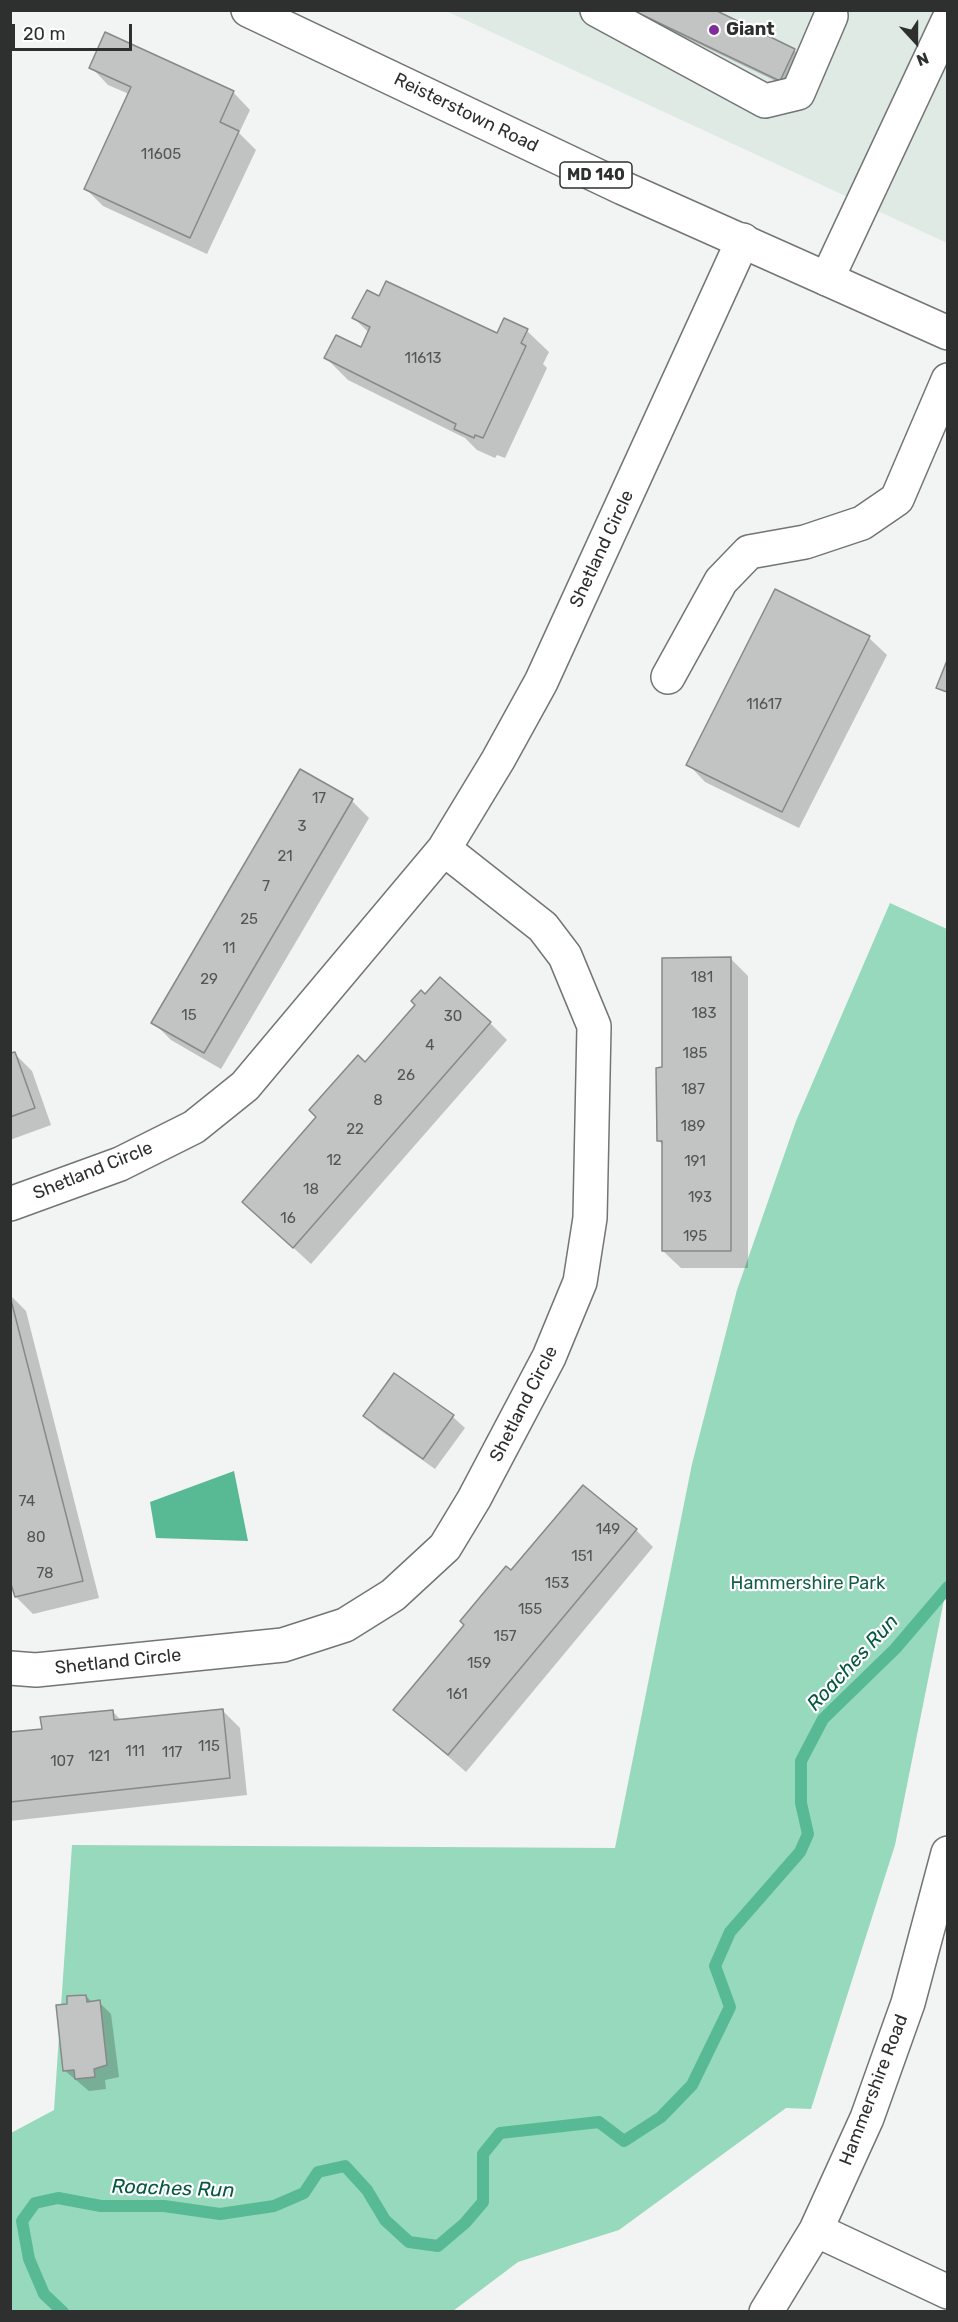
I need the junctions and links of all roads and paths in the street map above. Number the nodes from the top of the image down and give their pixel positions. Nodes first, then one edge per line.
1 (248, 10) edge
2 (597, 10) edge
3 (831, 16) dead end
4 (948, 21) edge
5 (743, 240) junction
6 (827, 279) junction
7 (948, 333) edge
8 (948, 380) edge
9 (668, 677) dead end
10 (444, 849) junction
11 (10, 1204) edge
12 (10, 1668) edge
13 (948, 1853) edge
14 (816, 2230) junction
15 (948, 2292) edge
16 (766, 2312) edge

1 - 5 street, Reisterstown Road / MD 140
2 - 3 street
4 - 6 street
5 - 6 street, Reisterstown Road / MD 140
5 - 10 street, Shetland Circle
6 - 7 street, Reisterstown Road / MD 140
8 - 9 street
10 - 11 street, Shetland Circle
10 - 12 street, Shetland Circle
13 - 14 street, Hammershire Road
14 - 15 street
14 - 16 street, Hammershire Road

